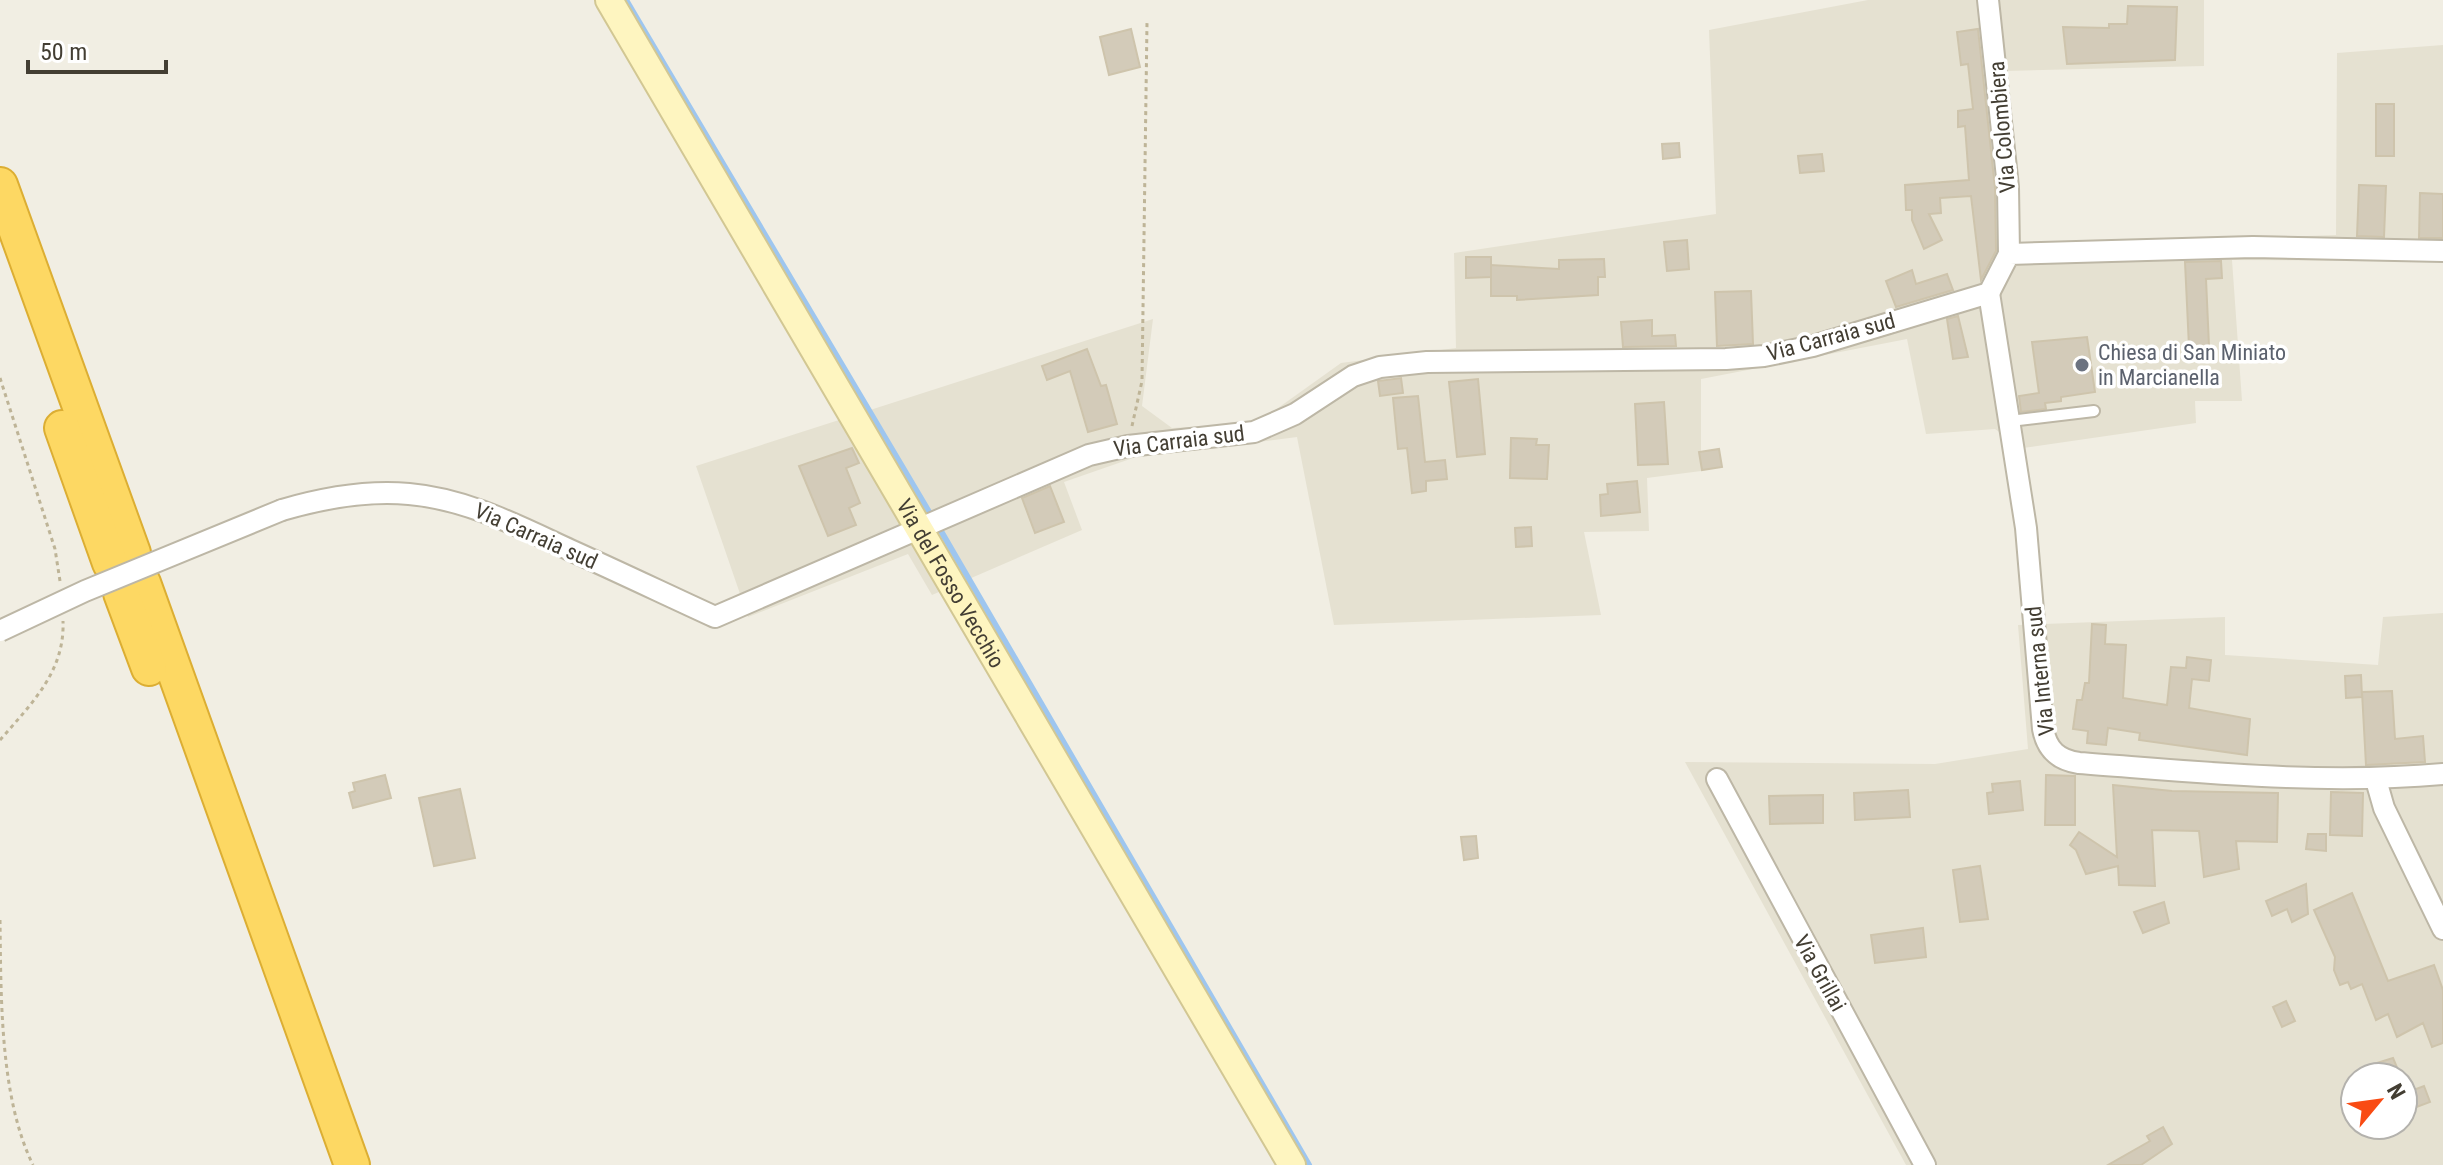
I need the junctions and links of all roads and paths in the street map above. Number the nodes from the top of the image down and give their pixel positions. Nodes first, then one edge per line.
1 (609, 0) edge
2 (1988, 0) edge
3 (1147, 23) dead end
4 (0, 185) edge
5 (2443, 251) edge
6 (2009, 254) junction
7 (0, 255) edge
8 (1989, 293) junction
9 (0, 378) edge
10 (2094, 411) dead end
11 (2010, 421) junction
12 (1128, 446) junction
13 (930, 524) junction
14 (127, 573) junction
15 (61, 587) dead end
16 (63, 618) dead end
17 (0, 631) edge
18 (0, 740) edge
19 (2443, 774) edge
20 (1717, 779) dead end
21 (2376, 780) junction
22 (0, 920) edge
23 (2443, 929) edge
24 (296, 1009) junction
25 (327, 1051) dead end
26 (2, 1087) dead end
27 (12, 1127) dead end
28 (33, 1165) edge
29 (328, 1165) edge
30 (352, 1165) edge
31 (1292, 1165) edge
32 (1925, 1165) edge

1 - 13 street, Via del Fosso Vecchio
2 - 6 street, Via Colombiera
3 - 12 path
4 - 14 highway
5 - 6 street
6 - 8 street
7 - 14 highway
8 - 11 street, Via Interna sud
8 - 12 street, Via Carraia sud
9 - 15 path
10 - 11 lane
11 - 21 street, Via Interna sud
12 - 13 street, Via Carraia sud
13 - 17 street, Via Carraia sud, bridge
13 - 31 street, Via del Fosso Vecchio
14 - 24 highway
14 - 29 highway
16 - 18 path
19 - 21 street, Via Interna sud
20 - 32 street, Via Grillai
21 - 23 street
22 - 26 path
24 - 25 lane
24 - 30 highway
27 - 28 path

